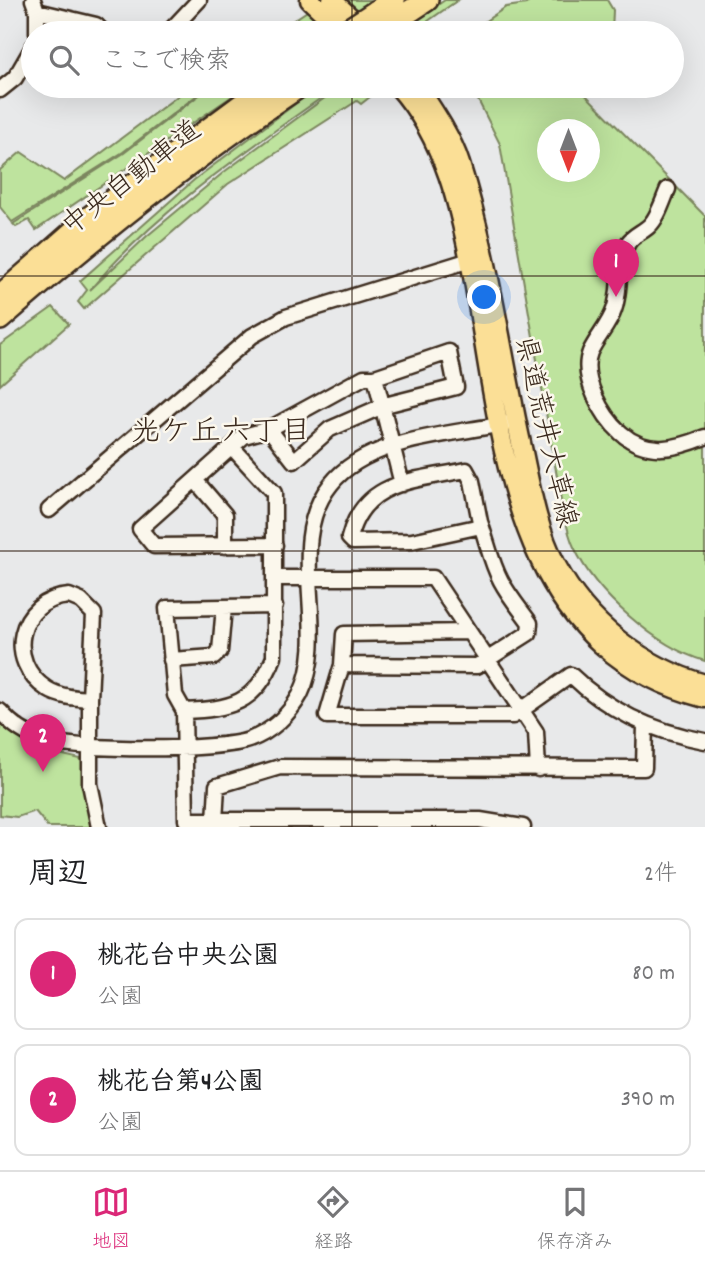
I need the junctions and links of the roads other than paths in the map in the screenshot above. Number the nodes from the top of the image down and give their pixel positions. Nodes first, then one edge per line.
1 (199, 0) edge
2 (310, 0) edge
3 (332, 0) edge
4 (394, 0) edge
5 (426, 0) edge
6 (35, 6) edge
7 (83, 21) edge
8 (179, 21) edge
9 (332, 21) edge
10 (366, 21) edge
11 (380, 21) edge
12 (387, 21) edge
13 (21, 68) edge
14 (0, 90) edge
15 (251, 98) edge
16 (283, 98) edge
17 (406, 98) edge
18 (425, 98) edge
19 (668, 189) dead end
20 (470, 260) junction
21 (0, 296) edge
22 (0, 319) edge
23 (375, 377) junction
24 (385, 405) junction
25 (508, 423) junction
26 (269, 429) junction
27 (705, 437) edge
28 (394, 446) junction
29 (232, 447) junction
30 (195, 480) junction
31 (402, 484) junction
32 (48, 510) dead end
33 (481, 527) junction
34 (275, 545) junction
35 (225, 546) junction
36 (276, 578) junction
37 (310, 579) junction
38 (224, 607) junction
39 (275, 607) junction
40 (469, 632) junction
41 (171, 660) junction
42 (488, 661) junction
43 (342, 665) junction
44 (705, 684) edge
45 (705, 698) edge
46 (90, 699) junction
47 (522, 709) junction
48 (0, 711) edge
49 (184, 711) junction
50 (645, 724) junction
51 (705, 741) edge
52 (185, 746) junction
53 (90, 747) junction
54 (538, 769) junction
55 (215, 821) junction
56 (99, 827) edge
57 (523, 827) edge

1 - 8 street
2 - 9 main road
3 - 10 main road
4 - 11 highway
5 - 12 highway
6 - 7 street
13 - 14 street
15 - 21 highway, 中央自動車道
16 - 22 highway, 中央自動車道
17 - 20 main road, 県道荒井大草線
18 - 25 main road, 県道荒井大草線
19 - 27 street
20 - 25 main road, 県道荒井大草線
20 - 32 street
23 - 24 street
23 - 24 street
23 - 26 street
24 - 26 street
24 - 28 street
25 - 28 street
25 - 44 main road, 県道荒井大草線
25 - 45 main road, 県道荒井大草線
26 - 29 street
28 - 31 street
28 - 37 street
29 - 30 street
29 - 34 street
30 - 35 street
30 - 35 street
31 - 33 street
31 - 33 street
33 - 42 street
34 - 35 street
34 - 36 street
36 - 37 street
36 - 39 street
37 - 40 street
37 - 52 street
38 - 39 street
38 - 41 street
38 - 41 street
39 - 49 street
40 - 42 street
40 - 43 street
41 - 49 street
42 - 43 street
42 - 47 street
43 - 47 street
46 - 46 street
46 - 53 street
47 - 50 street
47 - 54 street
48 - 53 street
49 - 52 street
50 - 51 street
50 - 54 street
52 - 53 street
52 - 55 street
53 - 56 street
54 - 55 street
55 - 57 street

